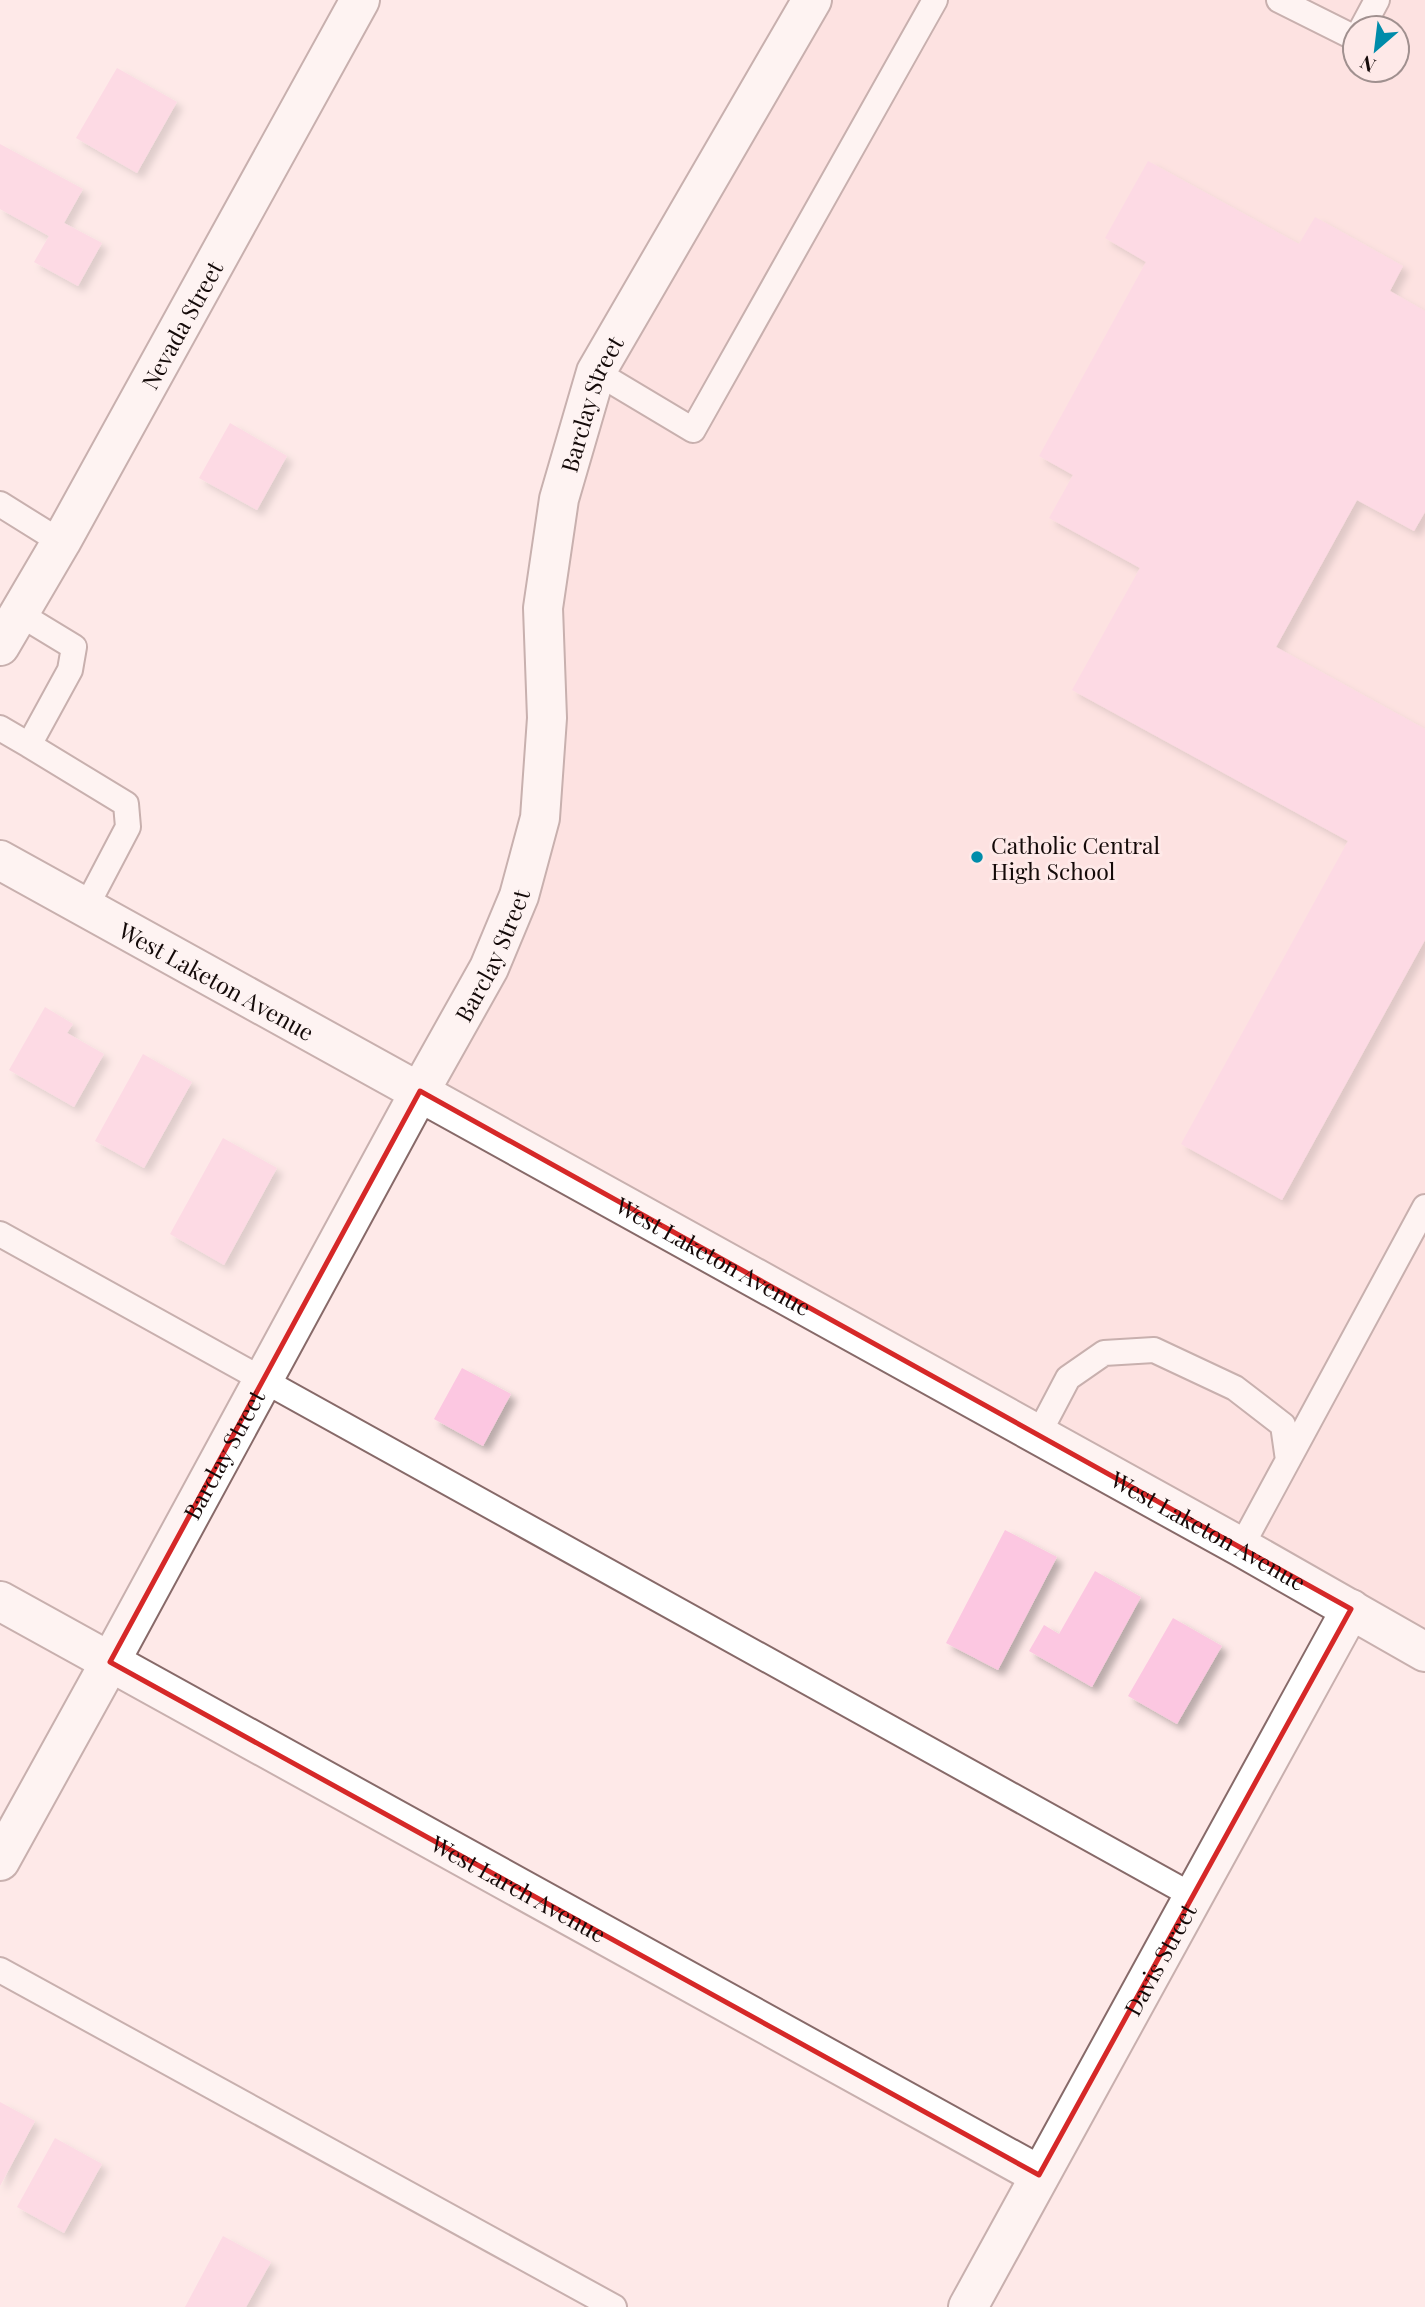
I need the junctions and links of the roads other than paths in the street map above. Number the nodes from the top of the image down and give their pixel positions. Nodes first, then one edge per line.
1 (360, 0) edge
2 (812, 0) edge
3 (935, 0) edge
4 (1279, 0) edge
5 (1341, 30) edge
6 (596, 372) junction
7 (0, 504) edge
8 (61, 542) junction
9 (18, 613) junction
10 (0, 646) edge
11 (0, 728) edge
12 (29, 745) junction
13 (0, 860) edge
14 (86, 908) junction
15 (420, 1091) junction
16 (1425, 1207) edge
17 (0, 1234) edge
18 (264, 1379) junction
19 (1038, 1435) junction
20 (1288, 1460) junction
21 (1241, 1547) junction
22 (0, 1601) edge
23 (1351, 1609) junction
24 (1425, 1652) edge
25 (110, 1662) junction
26 (0, 1861) edge
27 (1193, 1896) junction
28 (0, 1970) edge
29 (1039, 2175) junction
30 (983, 2302) edge
31 (614, 2307) edge

1 - 8 street, Nevada Street
2 - 6 street, Barclay Street
3 - 6 lane
4 - 5 lane
6 - 15 street, Barclay Street
7 - 8 lane
8 - 9 street, Nevada Street
9 - 10 street, Nevada Street
9 - 12 lane
11 - 12 lane
12 - 14 lane
13 - 14 street, West Laketon Avenue
14 - 15 street, West Laketon Avenue
15 - 18 street, Barclay Street
15 - 19 street, West Laketon Avenue
16 - 20 lane
17 - 18 lane
18 - 25 street, Barclay Street
18 - 27 lane
19 - 20 lane
19 - 21 street, West Laketon Avenue
20 - 21 lane
21 - 23 street, West Laketon Avenue
22 - 25 street, West Larch Avenue
23 - 24 street, West Laketon Avenue
23 - 27 street, Davis Street
25 - 26 street, Barclay Street
25 - 29 street, West Larch Avenue
27 - 29 street, Davis Street
28 - 31 lane
29 - 30 street, Davis Street

